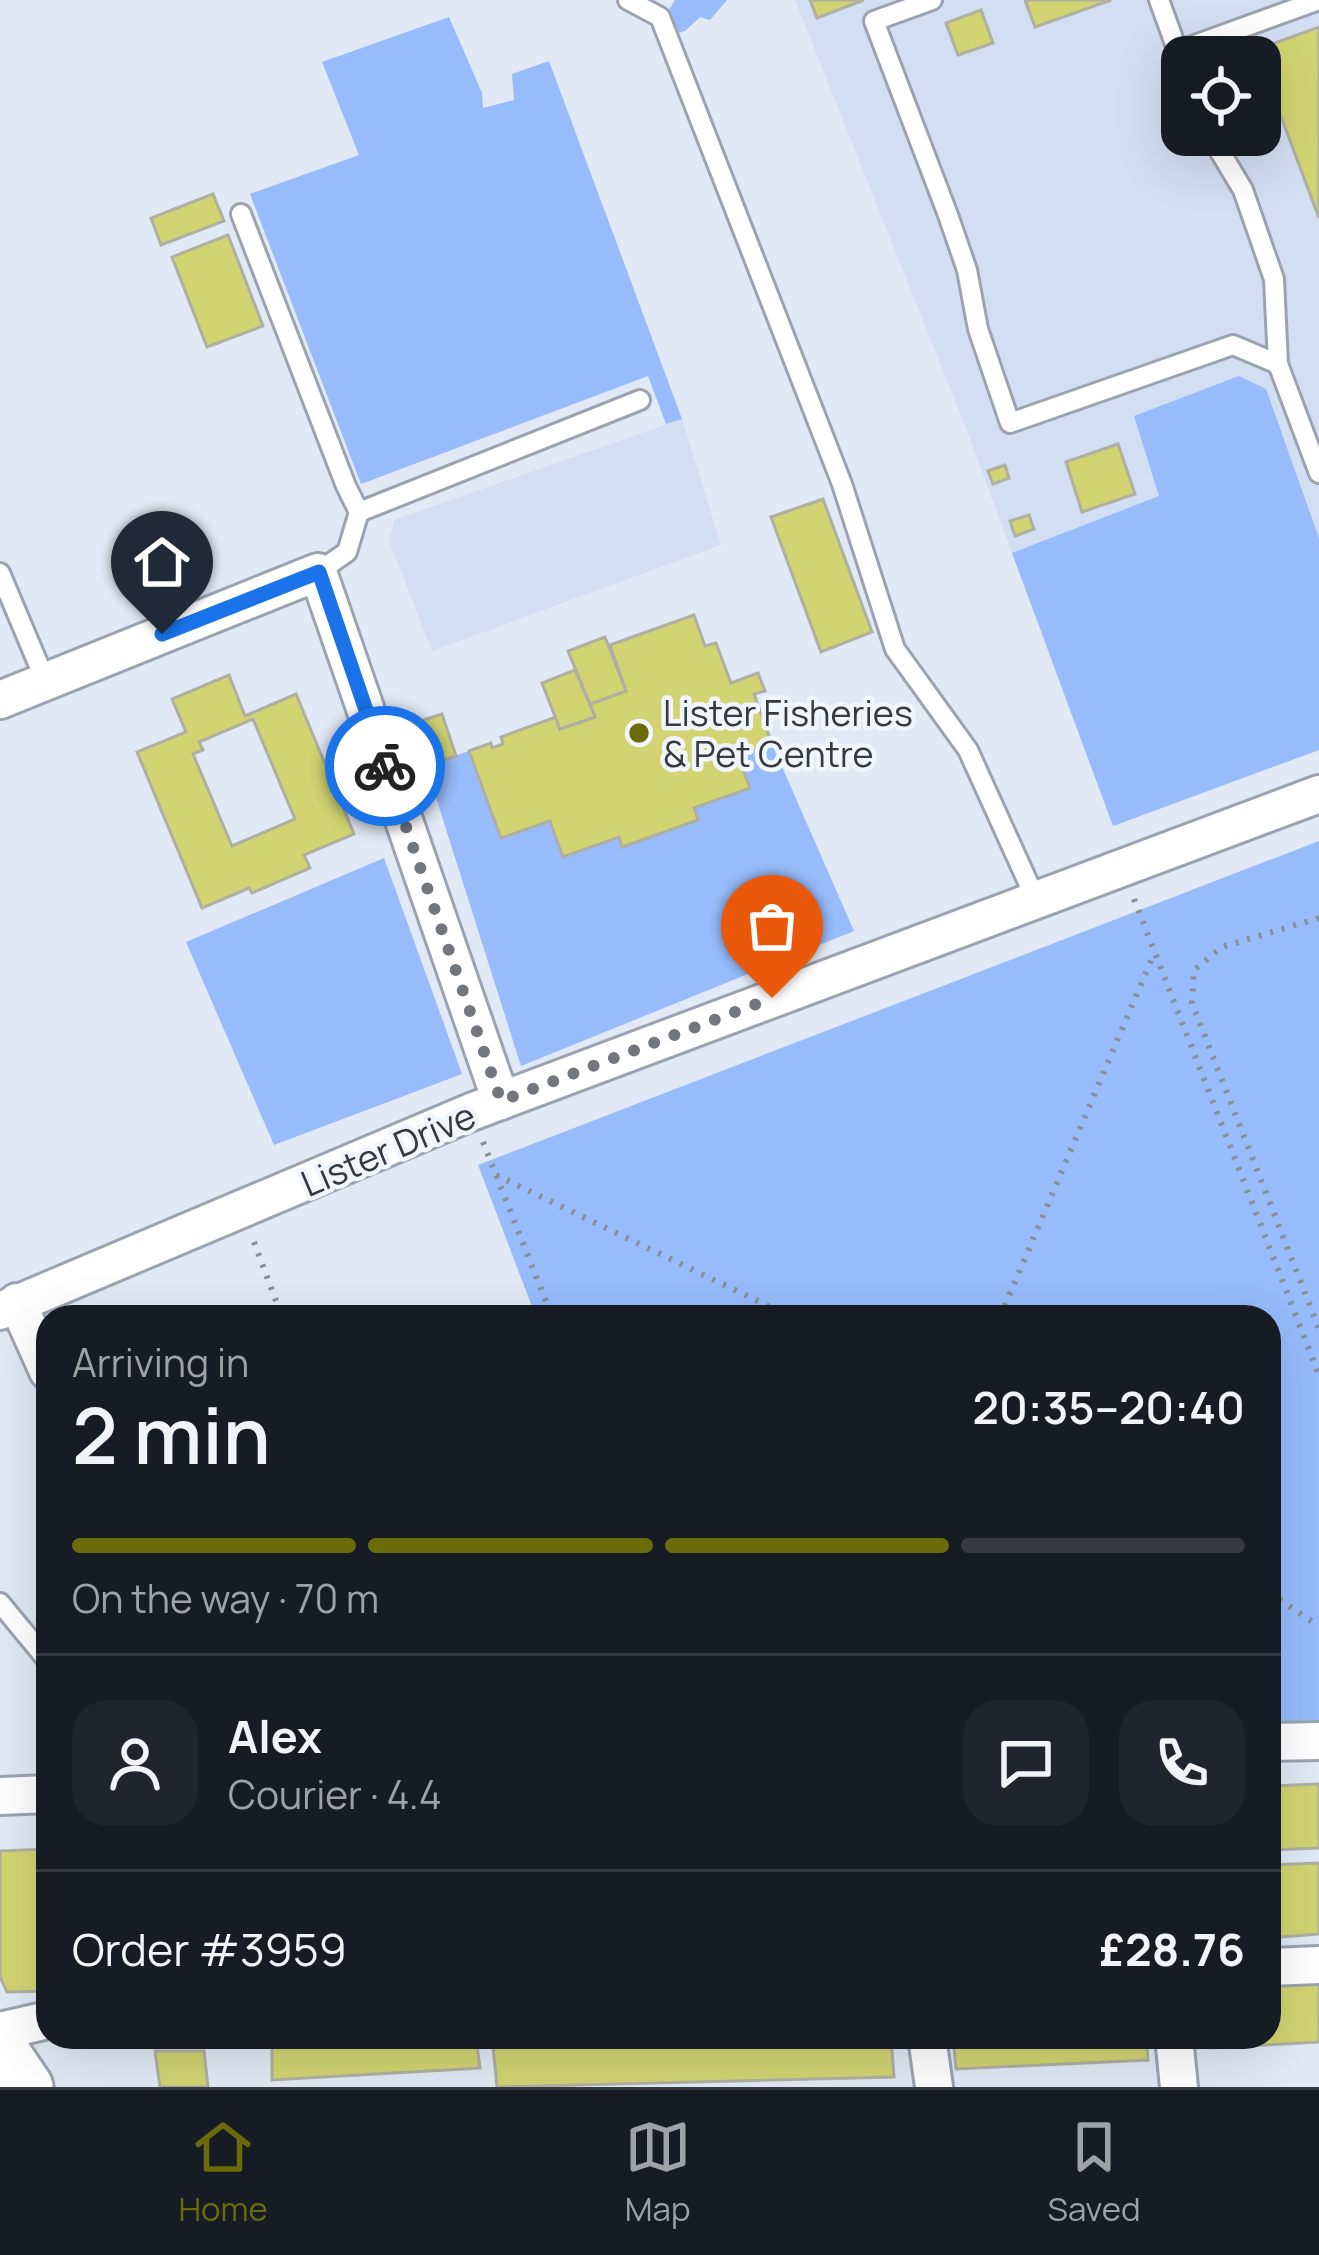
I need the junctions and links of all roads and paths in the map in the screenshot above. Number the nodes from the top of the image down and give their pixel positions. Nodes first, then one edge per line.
1 (628, 0) edge
2 (932, 0) edge
3 (1160, 0) edge
4 (1318, 0) edge
5 (1173, 36) edge
6 (1231, 36) edge
7 (1223, 156) edge
8 (242, 214) dead end
9 (1278, 364) junction
10 (640, 400) dead end
11 (1319, 473) edge
12 (359, 512) junction
13 (319, 572) junction
14 (0, 573) edge
15 (45, 680) junction
16 (0, 700) edge
17 (1319, 794) edge
18 (1122, 868) junction
19 (1036, 900) junction
20 (1319, 918) edge
21 (1154, 954) junction
22 (486, 1107) junction
23 (496, 1175) junction
24 (242, 1211) junction
25 (277, 1305) edge
26 (547, 1305) edge
27 (765, 1305) edge
28 (1005, 1305) edge
29 (9, 1306) edge
30 (1319, 1329) edge
31 (36, 1351) edge
32 (1319, 1375) edge
33 (1281, 1601) edge
34 (0, 1603) edge
35 (1319, 1626) edge
36 (36, 1646) edge
37 (1319, 1741) edge
38 (1281, 1742) edge
39 (36, 1794) edge
40 (0, 1796) edge
41 (1319, 1965) edge
42 (1281, 1967) edge
43 (36, 2023) edge
44 (0, 2031) edge
45 (0, 2047) edge
46 (929, 2049) edge
47 (1175, 2049) edge
48 (27, 2087) edge
49 (934, 2087) edge
50 (1179, 2087) edge

1 - 19 lane
2 - 9 lane
3 - 5 lane
4 - 6 lane
7 - 9 lane
8 - 12 lane
9 - 11 lane
10 - 12 lane
12 - 13 lane
13 - 15 street
13 - 22 street
14 - 15 lane
15 - 16 street
17 - 18 street, Lister Drive
18 - 19 street, Lister Drive
18 - 21 path
19 - 22 street, Lister Drive
20 - 30 path
21 - 28 path
21 - 32 path
22 - 23 path
22 - 24 street, Lister Drive
23 - 26 path
23 - 27 path
24 - 25 path
24 - 29 street, Lister Drive
29 - 31 street
33 - 35 path
34 - 36 lane
37 - 38 street
39 - 40 street
41 - 42 street
43 - 44 street
45 - 48 main road
46 - 49 street
47 - 50 street

